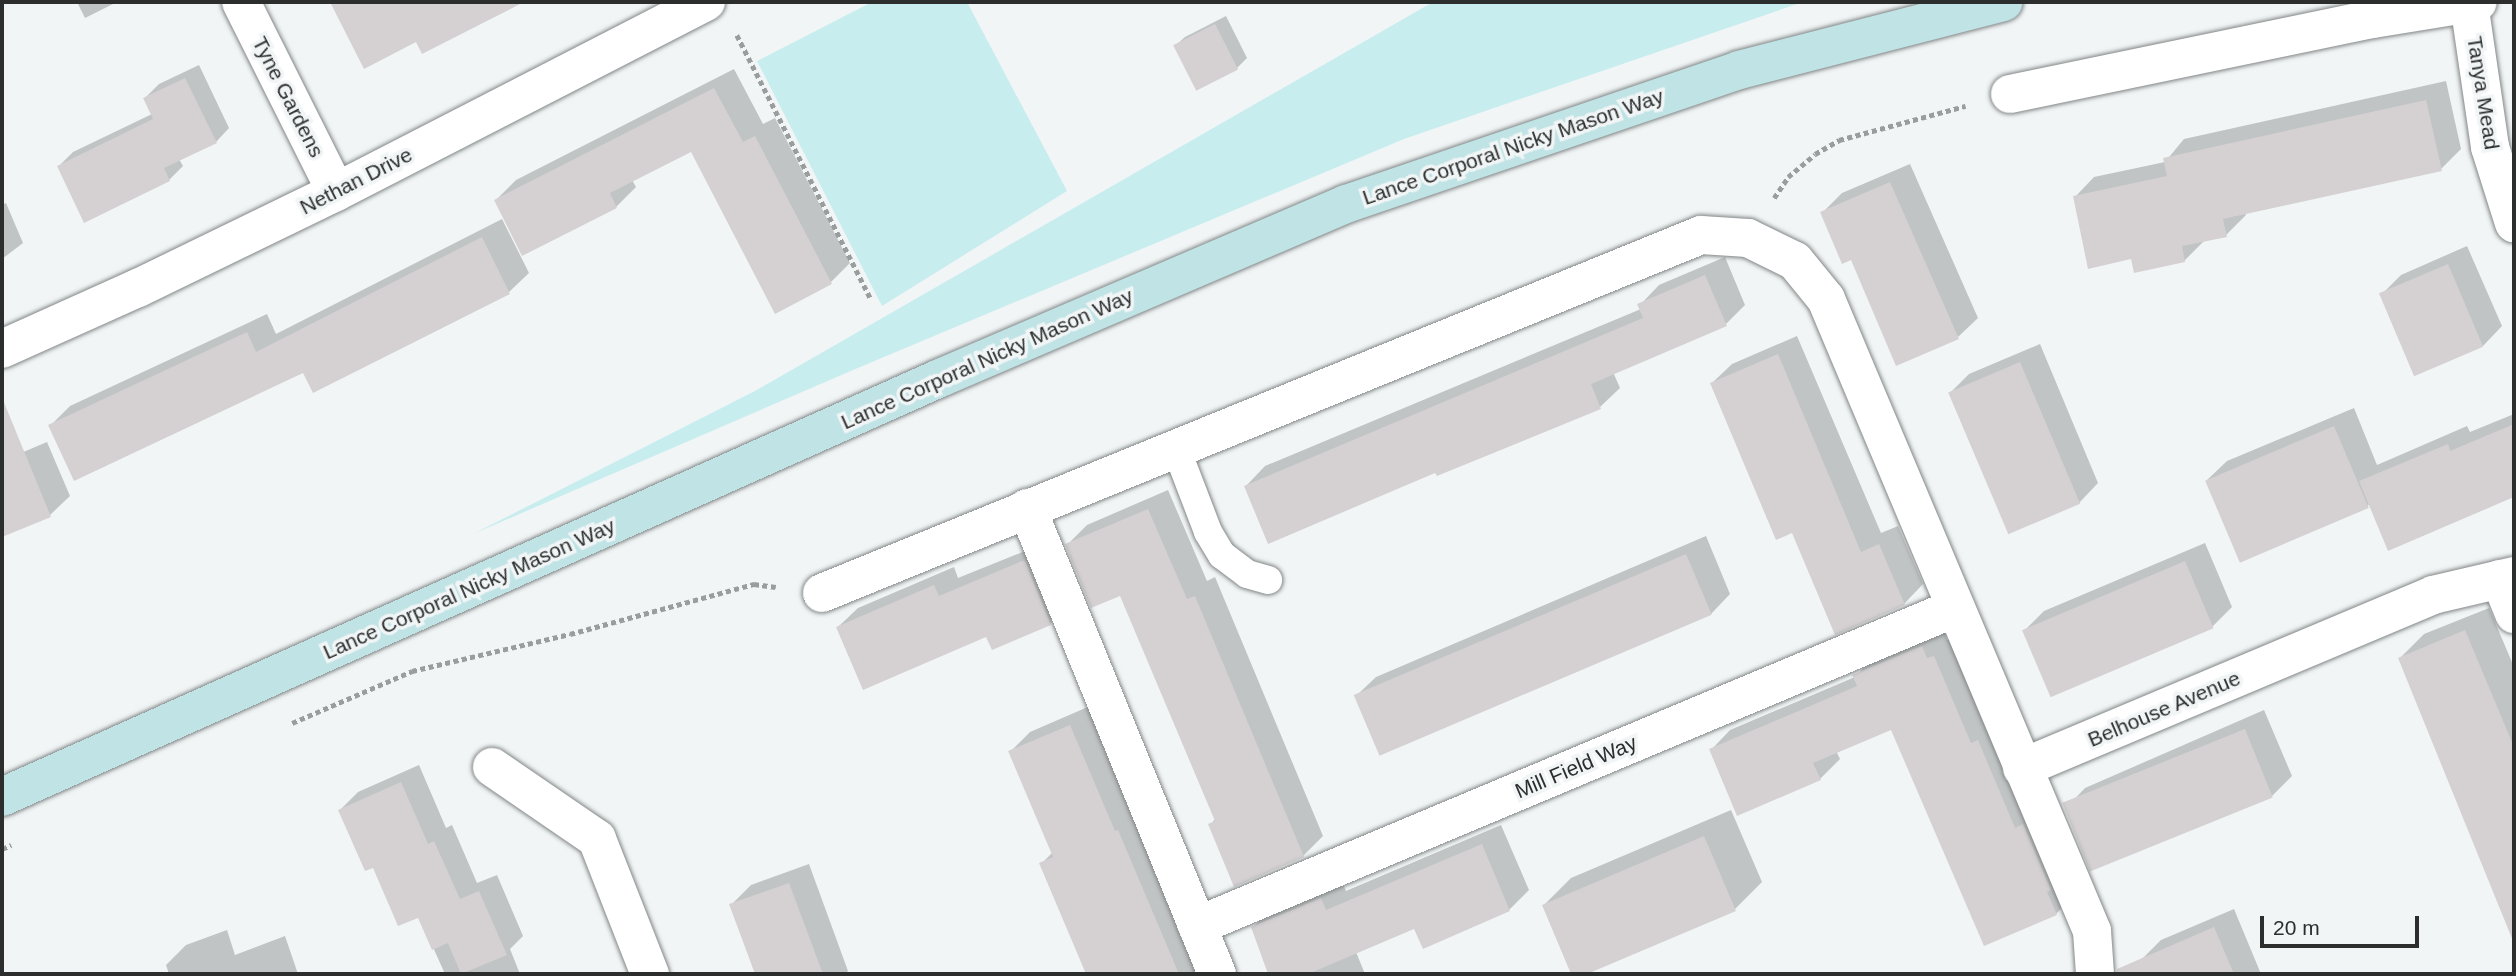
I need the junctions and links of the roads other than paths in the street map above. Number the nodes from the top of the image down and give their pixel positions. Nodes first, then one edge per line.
1 (241, 2) edge
2 (2003, 2) edge
3 (2474, 2) edge
4 (720, 14) edge
5 (2010, 94) road end
6 (336, 192) junction
7 (2514, 223) edge
8 (2, 349) edge
9 (1175, 448) junction
10 (1027, 508) junction
11 (2507, 577) edge
12 (1268, 580) dead end
13 (822, 593) road end
14 (1955, 608) junction
15 (2514, 614) edge
16 (492, 767) dead end
17 (2022, 768) junction
18 (2, 797) edge
19 (1197, 926) junction
20 (650, 974) edge
21 (1217, 974) edge
22 (2095, 974) edge

1 - 6 street, Tyne Gardens
2 - 18 main road, Lance Corporal Nicky Mason Way
3 - 5 street
3 - 7 street, Tanya Mead
4 - 6 street, Nethan Drive
6 - 8 street, Nethan Drive
9 - 10 street
9 - 12 lane
9 - 14 street
10 - 13 street
10 - 19 street
11 - 15 street
11 - 17 street, Belhouse Avenue
14 - 17 street
14 - 19 street, Mill Field Way
16 - 20 street
17 - 22 street
19 - 21 street

